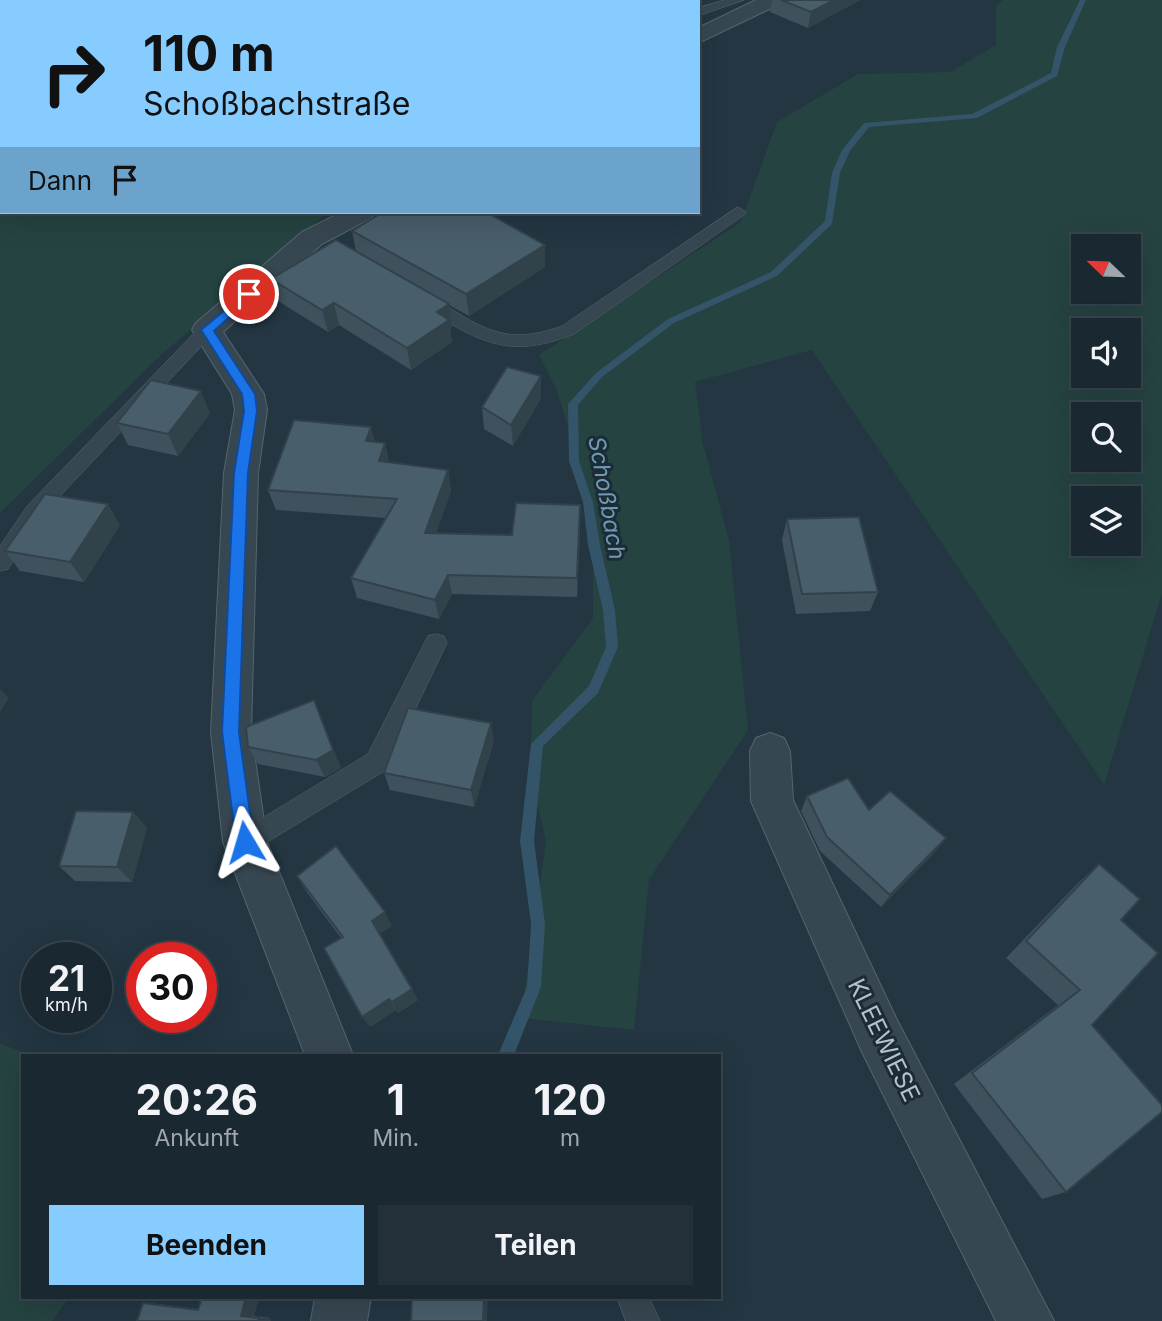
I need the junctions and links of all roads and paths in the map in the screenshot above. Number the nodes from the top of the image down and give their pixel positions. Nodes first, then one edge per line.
1 (738, 0) edge
2 (773, 0) edge
3 (700, 11) edge
4 (700, 35) edge
5 (738, 212) dead end
6 (359, 214) edge
7 (408, 292) edge
8 (207, 330) junction
9 (0, 563) edge
10 (436, 643) dead end
11 (771, 751) dead end
12 (245, 842) junction
13 (329, 1054) edge
14 (343, 1299) edge
15 (633, 1299) edge
16 (339, 1321) edge
17 (643, 1321) edge
18 (1026, 1321) edge

1 - 3 lane
2 - 4 street
5 - 7 lane
6 - 8 street
8 - 9 lane
8 - 12 street
10 - 12 lane
11 - 18 street, KLEEWIESE
12 - 13 street
14 - 16 street
15 - 17 lane

